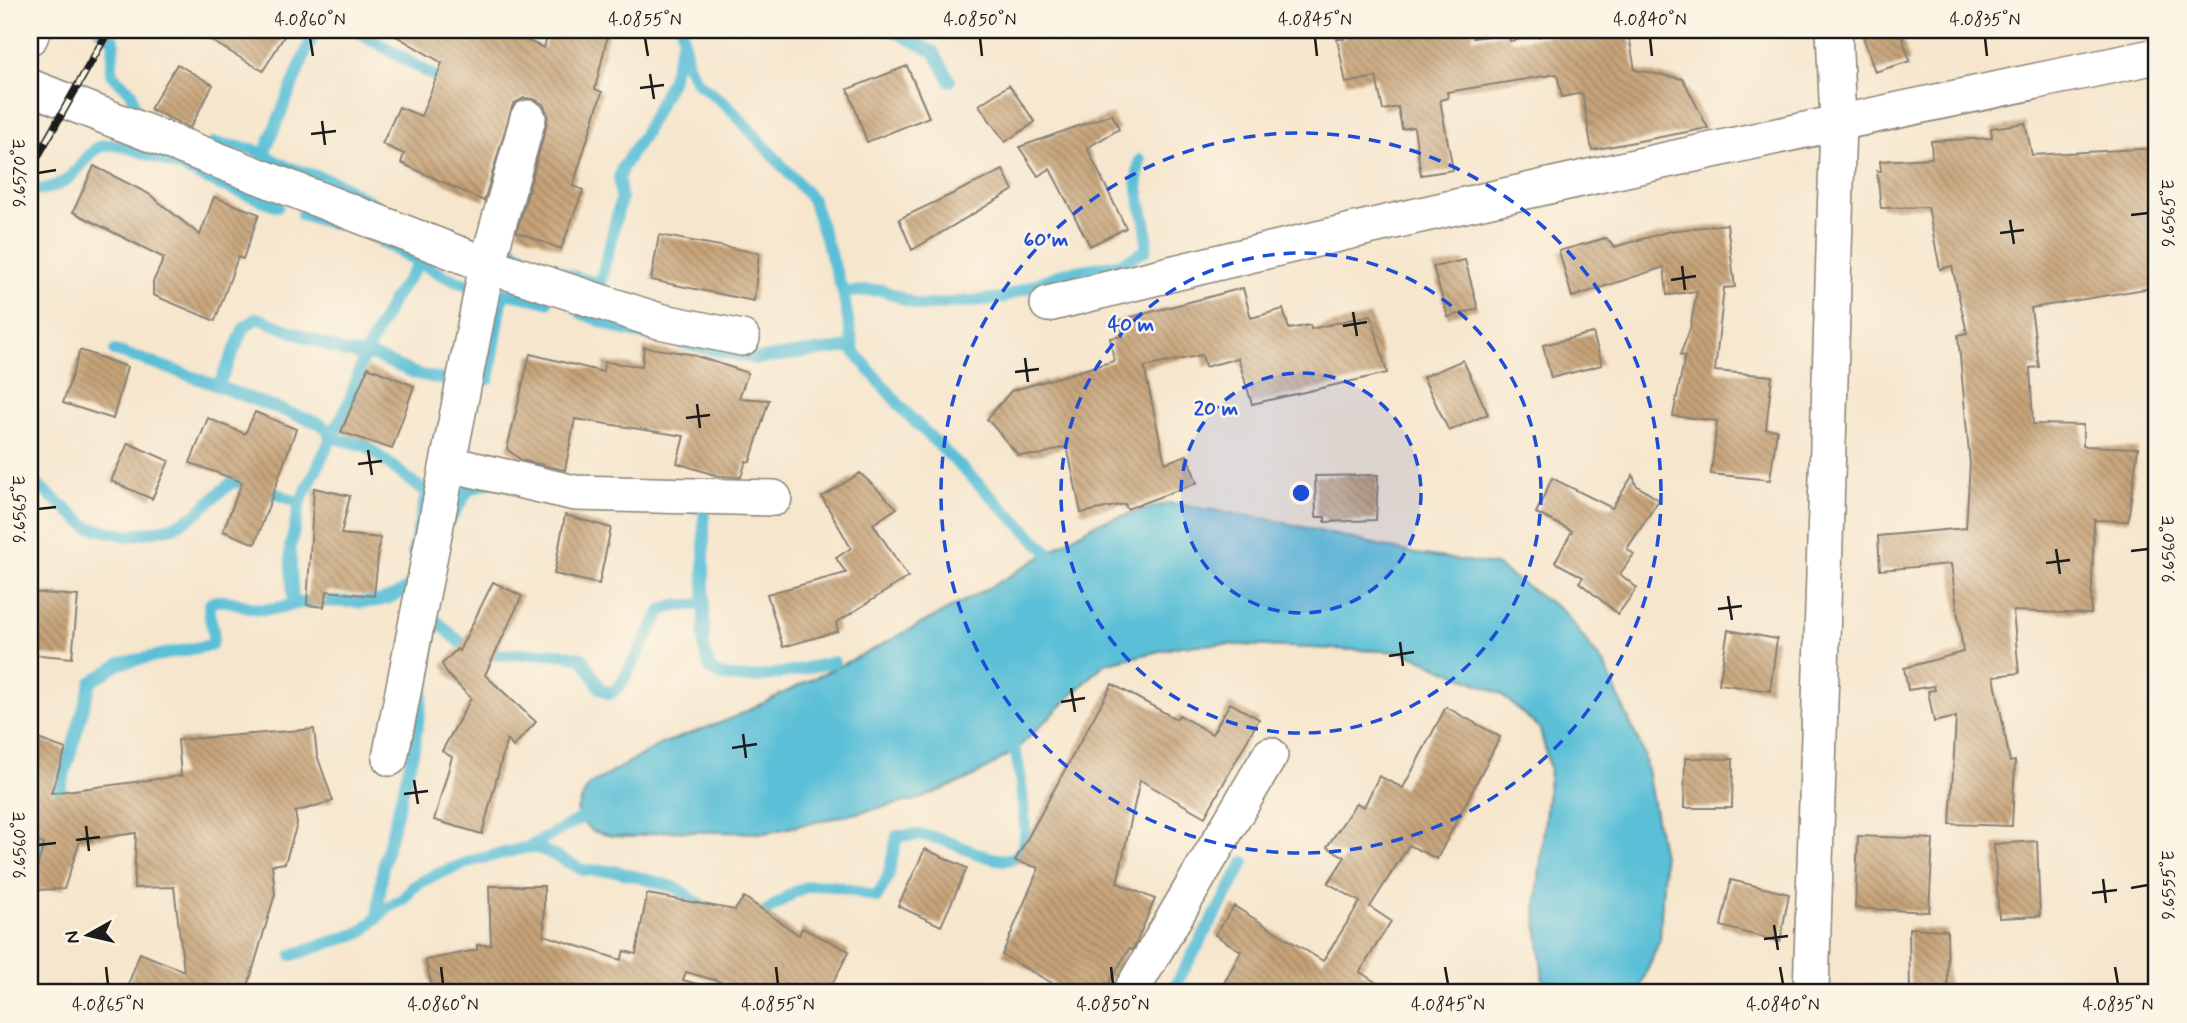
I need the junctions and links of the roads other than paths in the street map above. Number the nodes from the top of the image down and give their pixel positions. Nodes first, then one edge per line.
1 (33, 30) edge
2 (1834, 30) edge
3 (30, 37) edge
4 (2157, 56) edge
5 (30, 87) edge
6 (528, 118) dead end
7 (1838, 122) junction
8 (487, 265) junction
9 (1048, 304) dead end
10 (742, 338) dead end
11 (449, 464) junction
12 (774, 498) dead end
13 (1270, 755) dead end
14 (390, 758) dead end
15 (1130, 993) edge
16 (1811, 993) edge

1 - 3 street
2 - 7 street
4 - 7 street
5 - 8 street
6 - 8 street
7 - 9 street
7 - 16 street
8 - 10 street
8 - 11 street
11 - 12 street
11 - 14 street
13 - 15 street

